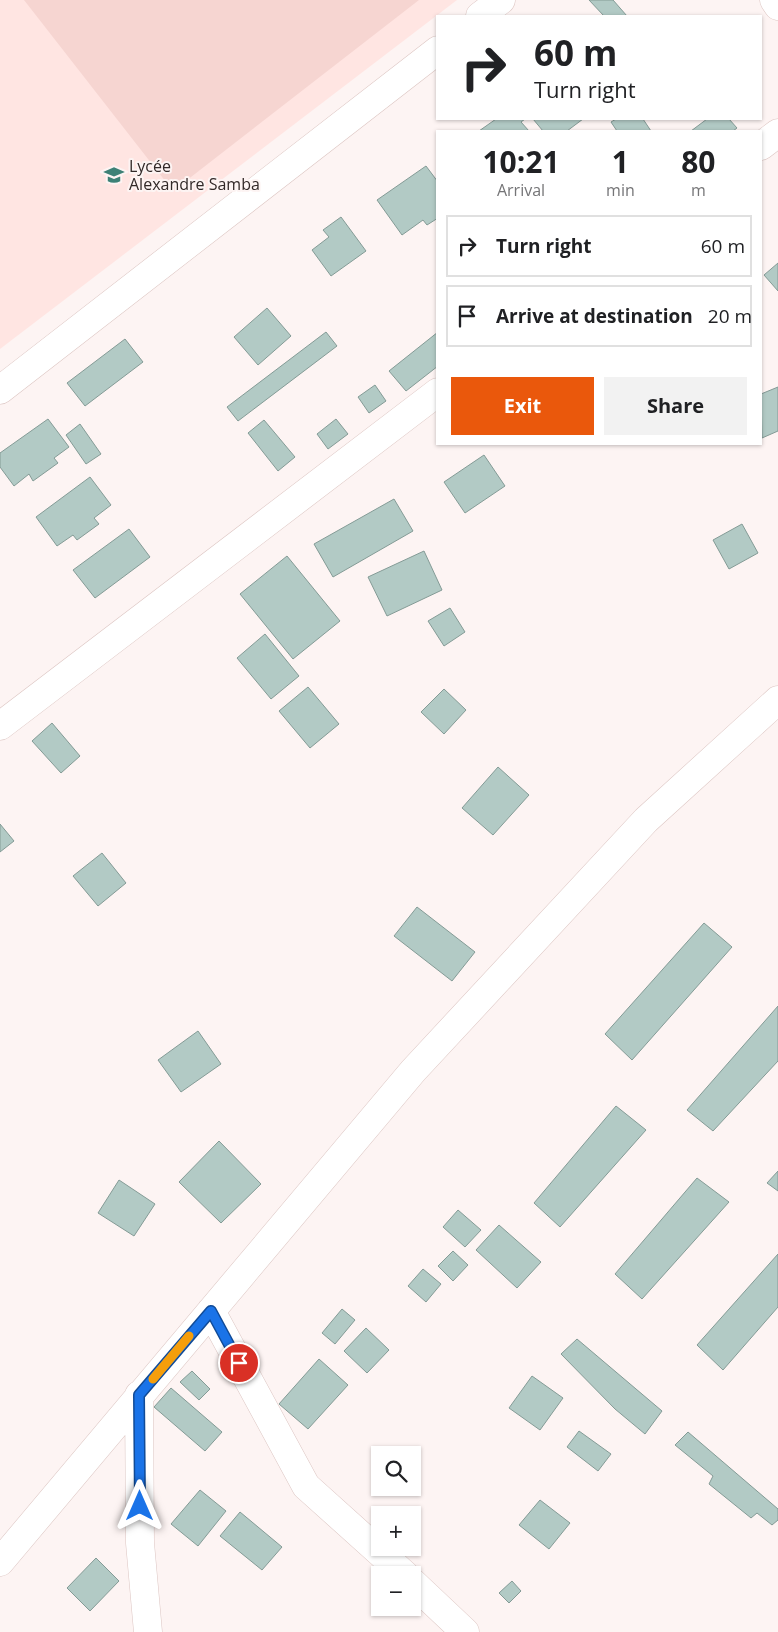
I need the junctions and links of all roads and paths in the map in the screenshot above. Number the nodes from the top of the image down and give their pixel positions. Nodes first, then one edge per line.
1 (501, 0) edge
2 (774, 0) edge
3 (778, 6) edge
4 (481, 15) edge
5 (436, 52) edge
6 (778, 133) edge
7 (762, 145) edge
8 (0, 390) edge
9 (436, 394) edge
10 (778, 700) edge
11 (0, 726) edge
12 (211, 1311) junction
13 (139, 1395) junction
14 (0, 1562) edge
15 (395, 1566) edge
16 (421, 1590) edge
17 (148, 1632) edge
18 (465, 1632) edge

1 - 4 street
2 - 3 street
5 - 8 street
6 - 7 street
9 - 11 street
10 - 12 street
12 - 13 street
12 - 15 street
13 - 14 street
13 - 17 street
16 - 18 street

